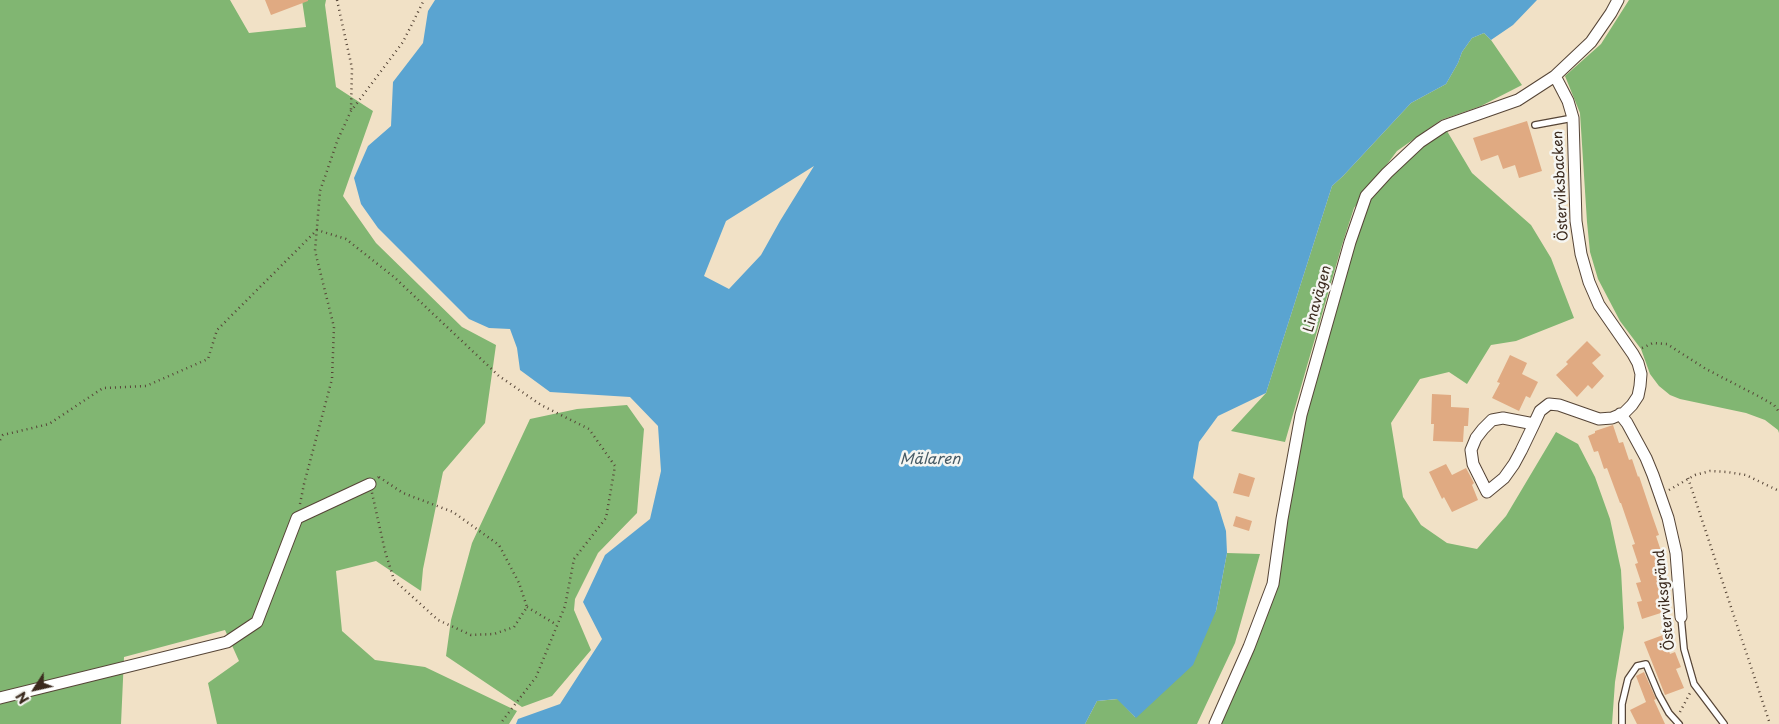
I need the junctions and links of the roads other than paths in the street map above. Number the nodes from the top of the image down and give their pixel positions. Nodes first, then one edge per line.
1 (1618, 0) edge
2 (1555, 76) junction
3 (1573, 118) junction
4 (1536, 125) dead end
5 (1620, 414) junction
6 (1534, 424) junction
7 (370, 484) road end
8 (1681, 618) joint
9 (0, 698) edge
10 (1678, 722) edge
11 (1215, 724) edge
12 (1622, 724) edge
13 (1724, 724) edge

1 - 2 street, Linavägen
2 - 3 street, Österviksbacken
2 - 11 street, Linavägen
3 - 4 lane
3 - 5 street, Österviksbacken
5 - 6 street
5 - 8 street, Österviksgränd
6 - 6 street
7 - 9 street
8 - 13 lane, Österviksgränd
10 - 12 lane

